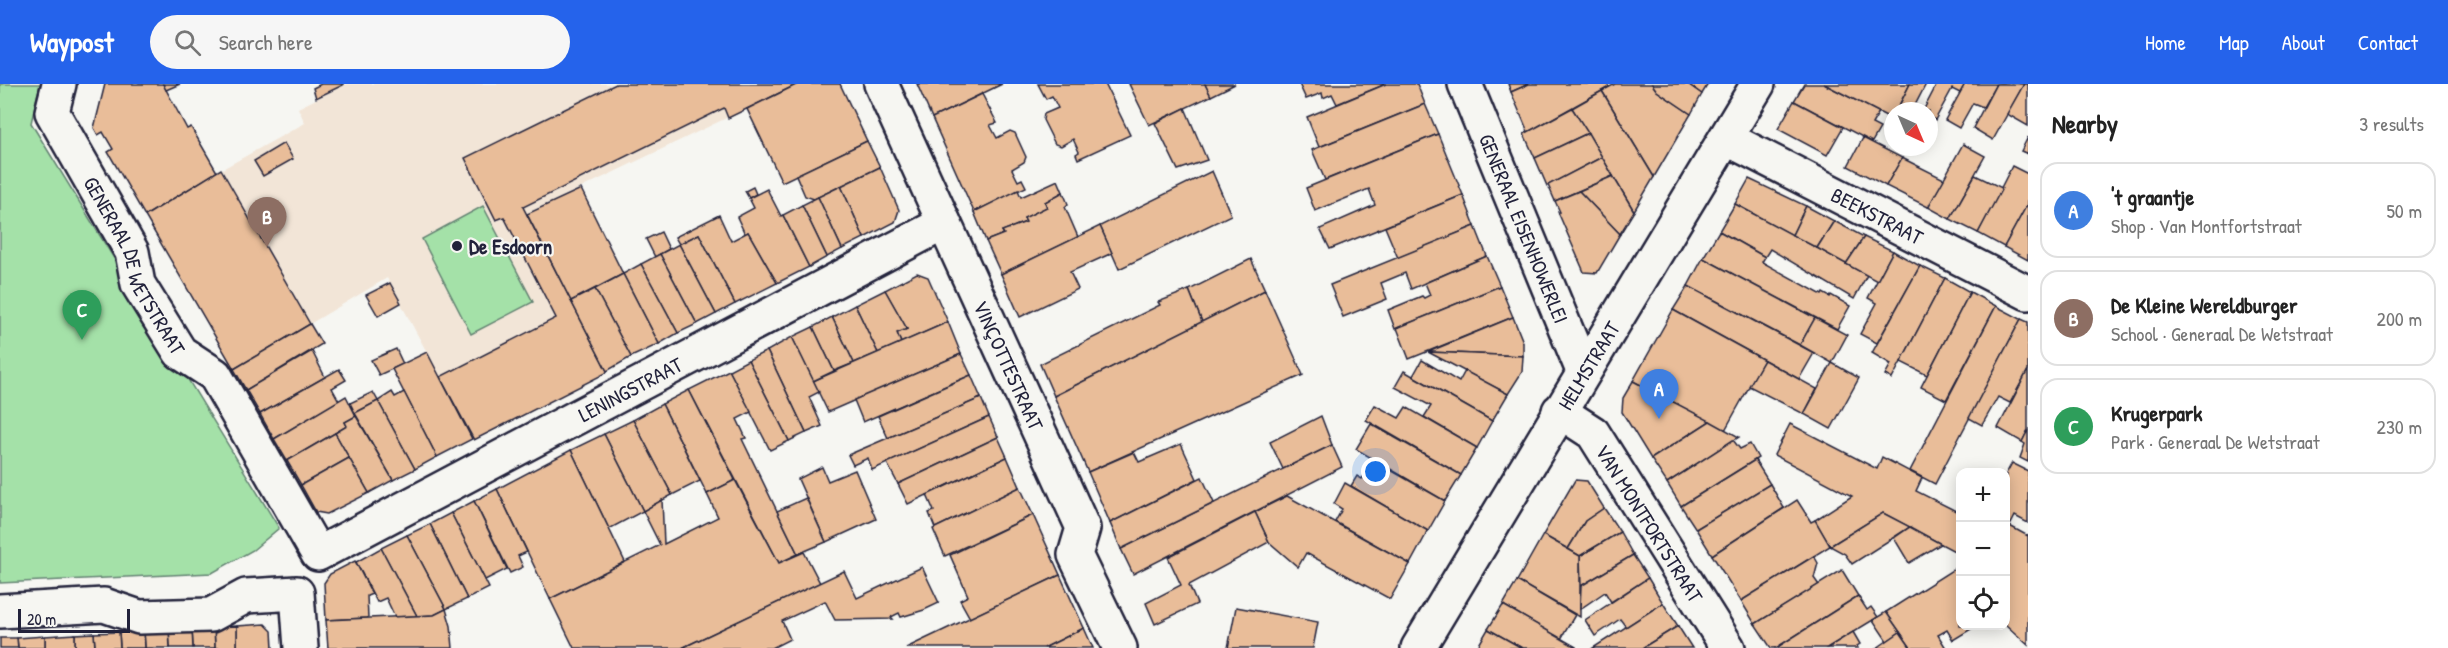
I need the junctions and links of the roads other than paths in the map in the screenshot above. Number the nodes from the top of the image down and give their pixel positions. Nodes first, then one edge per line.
1 (59, 84) edge
2 (881, 84) edge
3 (1466, 84) edge
4 (1758, 84) edge
5 (1726, 138) junction
6 (944, 223) junction
7 (2028, 293) edge
8 (1583, 371) junction
9 (1559, 411) junction
10 (318, 554) joint
11 (0, 611) edge
12 (301, 648) edge
13 (1120, 648) edge
14 (1418, 648) edge
15 (1728, 648) edge

1 - 10 street, GENERAAL DE WETSTRAAT
2 - 6 street, VINÇOTTESTRAAT
3 - 8 street, GENERAAL EISENHOWERLEI
4 - 5 street, HELMSTRAAT
5 - 7 street, BEEKSTRAAT
5 - 8 street, HELMSTRAAT
6 - 10 street, LENINGSTRAAT
6 - 13 street, VINÇOTTESTRAAT
8 - 9 street, HELMSTRAAT
9 - 14 street, HELMSTRAAT
9 - 15 street, VAN MONTFORTSTRAAT
11 - 12 street

